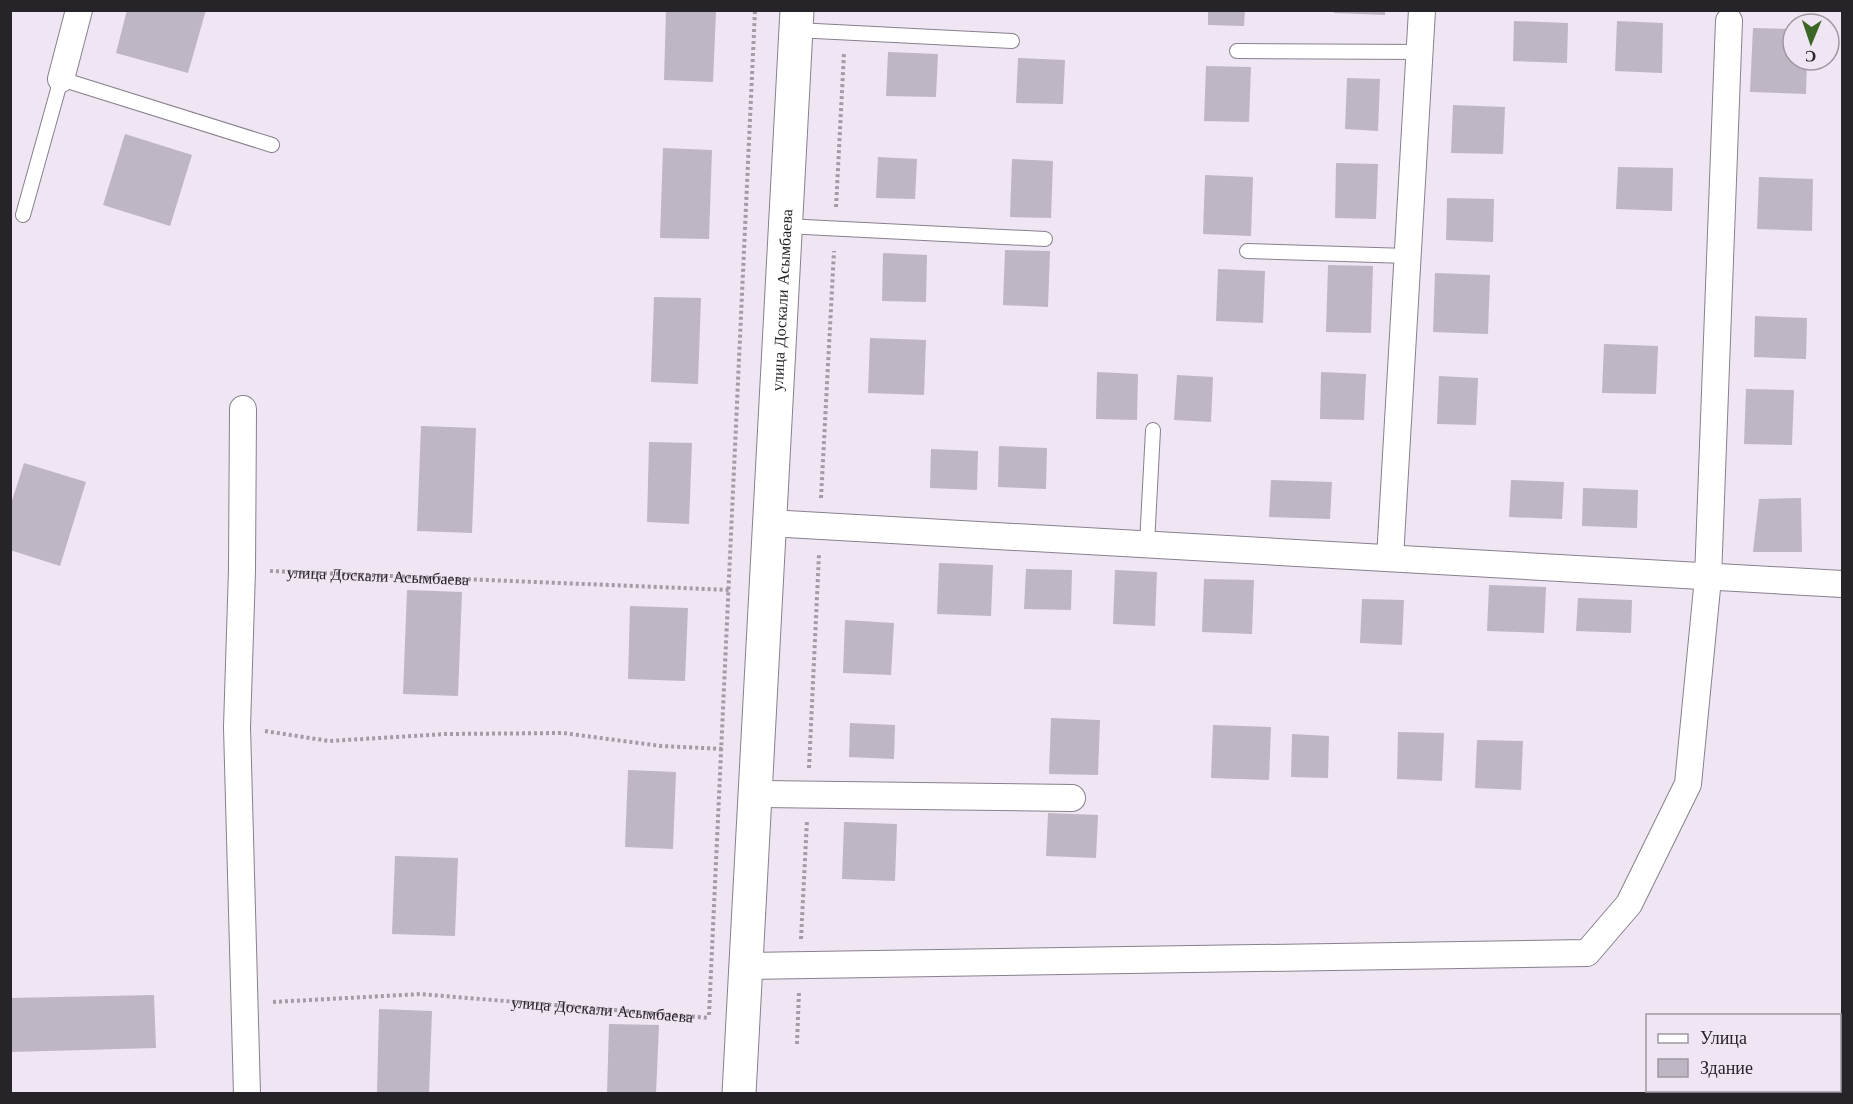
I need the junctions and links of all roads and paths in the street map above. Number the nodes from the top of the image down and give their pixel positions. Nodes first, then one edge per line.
1 (80, 10) edge
2 (755, 10) edge
3 (1422, 10) edge
4 (796, 20) edge
5 (1729, 21) dead end
6 (1012, 41) dead end
7 (1237, 51) dead end
8 (1420, 52) junction
9 (61, 80) junction
10 (272, 145) dead end
11 (23, 215) dead end
12 (785, 226) junction
13 (1045, 239) dead end
14 (1247, 251) dead end
15 (1408, 256) junction
16 (243, 409) dead end
17 (1153, 430) dead end
18 (769, 523) junction
19 (1148, 544) junction
20 (1390, 558) junction
21 (242, 570) junction
22 (1708, 578) junction
23 (1842, 584) edge
24 (729, 590) junction
25 (766, 591) junction
26 (237, 727) junction
27 (721, 749) junction
28 (757, 751) junction
29 (755, 794) junction
30 (1072, 798) dead end
31 (746, 966) junction
32 (244, 1004) junction
33 (709, 1018) junction
34 (708, 1029) dead end
35 (247, 1094) edge
36 (739, 1094) edge

1 - 9 street
2 - 24 path
3 - 8 street
4 - 6 lane
4 - 12 street, улица Доскали Асымбаева
5 - 22 street
7 - 8 lane
8 - 15 street
9 - 10 lane
9 - 11 lane
12 - 13 lane
12 - 18 street, улица Доскали Асымбаева
14 - 15 lane
15 - 20 street
16 - 21 street
17 - 19 lane
18 - 19 street
18 - 25 street, улица Доскали Асымбаева
19 - 20 street
20 - 22 street
21 - 24 path, улица Доскали Асымбаева
21 - 26 street
22 - 23 street
22 - 31 street
24 - 25 path, улица Доскали Асымбаева
24 - 27 path
25 - 28 street, улица Доскали Асымбаева
26 - 27 path
26 - 32 street
27 - 28 path
27 - 33 path
28 - 29 street, улица Доскали Асымбаева
29 - 30 street
29 - 31 street, улица Доскали Асымбаева
31 - 36 street, улица Доскали Асымбаева
32 - 33 path, улица Доскали Асымбаева
32 - 35 street
33 - 34 path

